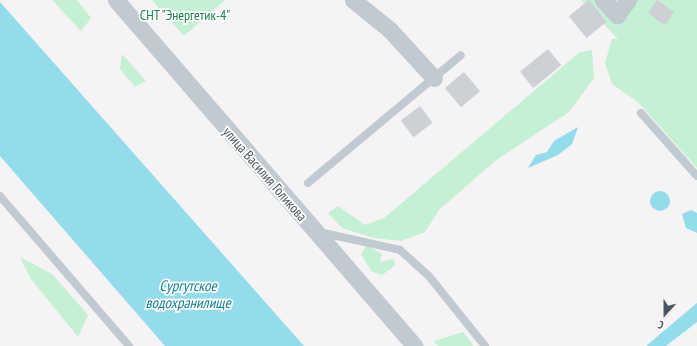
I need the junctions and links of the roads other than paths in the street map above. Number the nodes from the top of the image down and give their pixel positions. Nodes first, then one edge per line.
1 (116, 0) edge
2 (353, 0) edge
3 (603, 0) edge
4 (628, 0) edge
5 (461, 55) dead end
6 (434, 78) junction
7 (641, 113) dead end
8 (697, 176) edge
9 (308, 183) dead end
10 (0, 196) edge
11 (314, 231) junction
12 (129, 346) edge
13 (415, 346) edge
14 (485, 346) edge

1 - 11 street, улица Василия Голикова
2 - 6 street
3 - 4 street
5 - 6 lane
6 - 9 lane
7 - 8 lane
10 - 12 lane
11 - 13 street, улица Василия Голикова
11 - 14 lane

